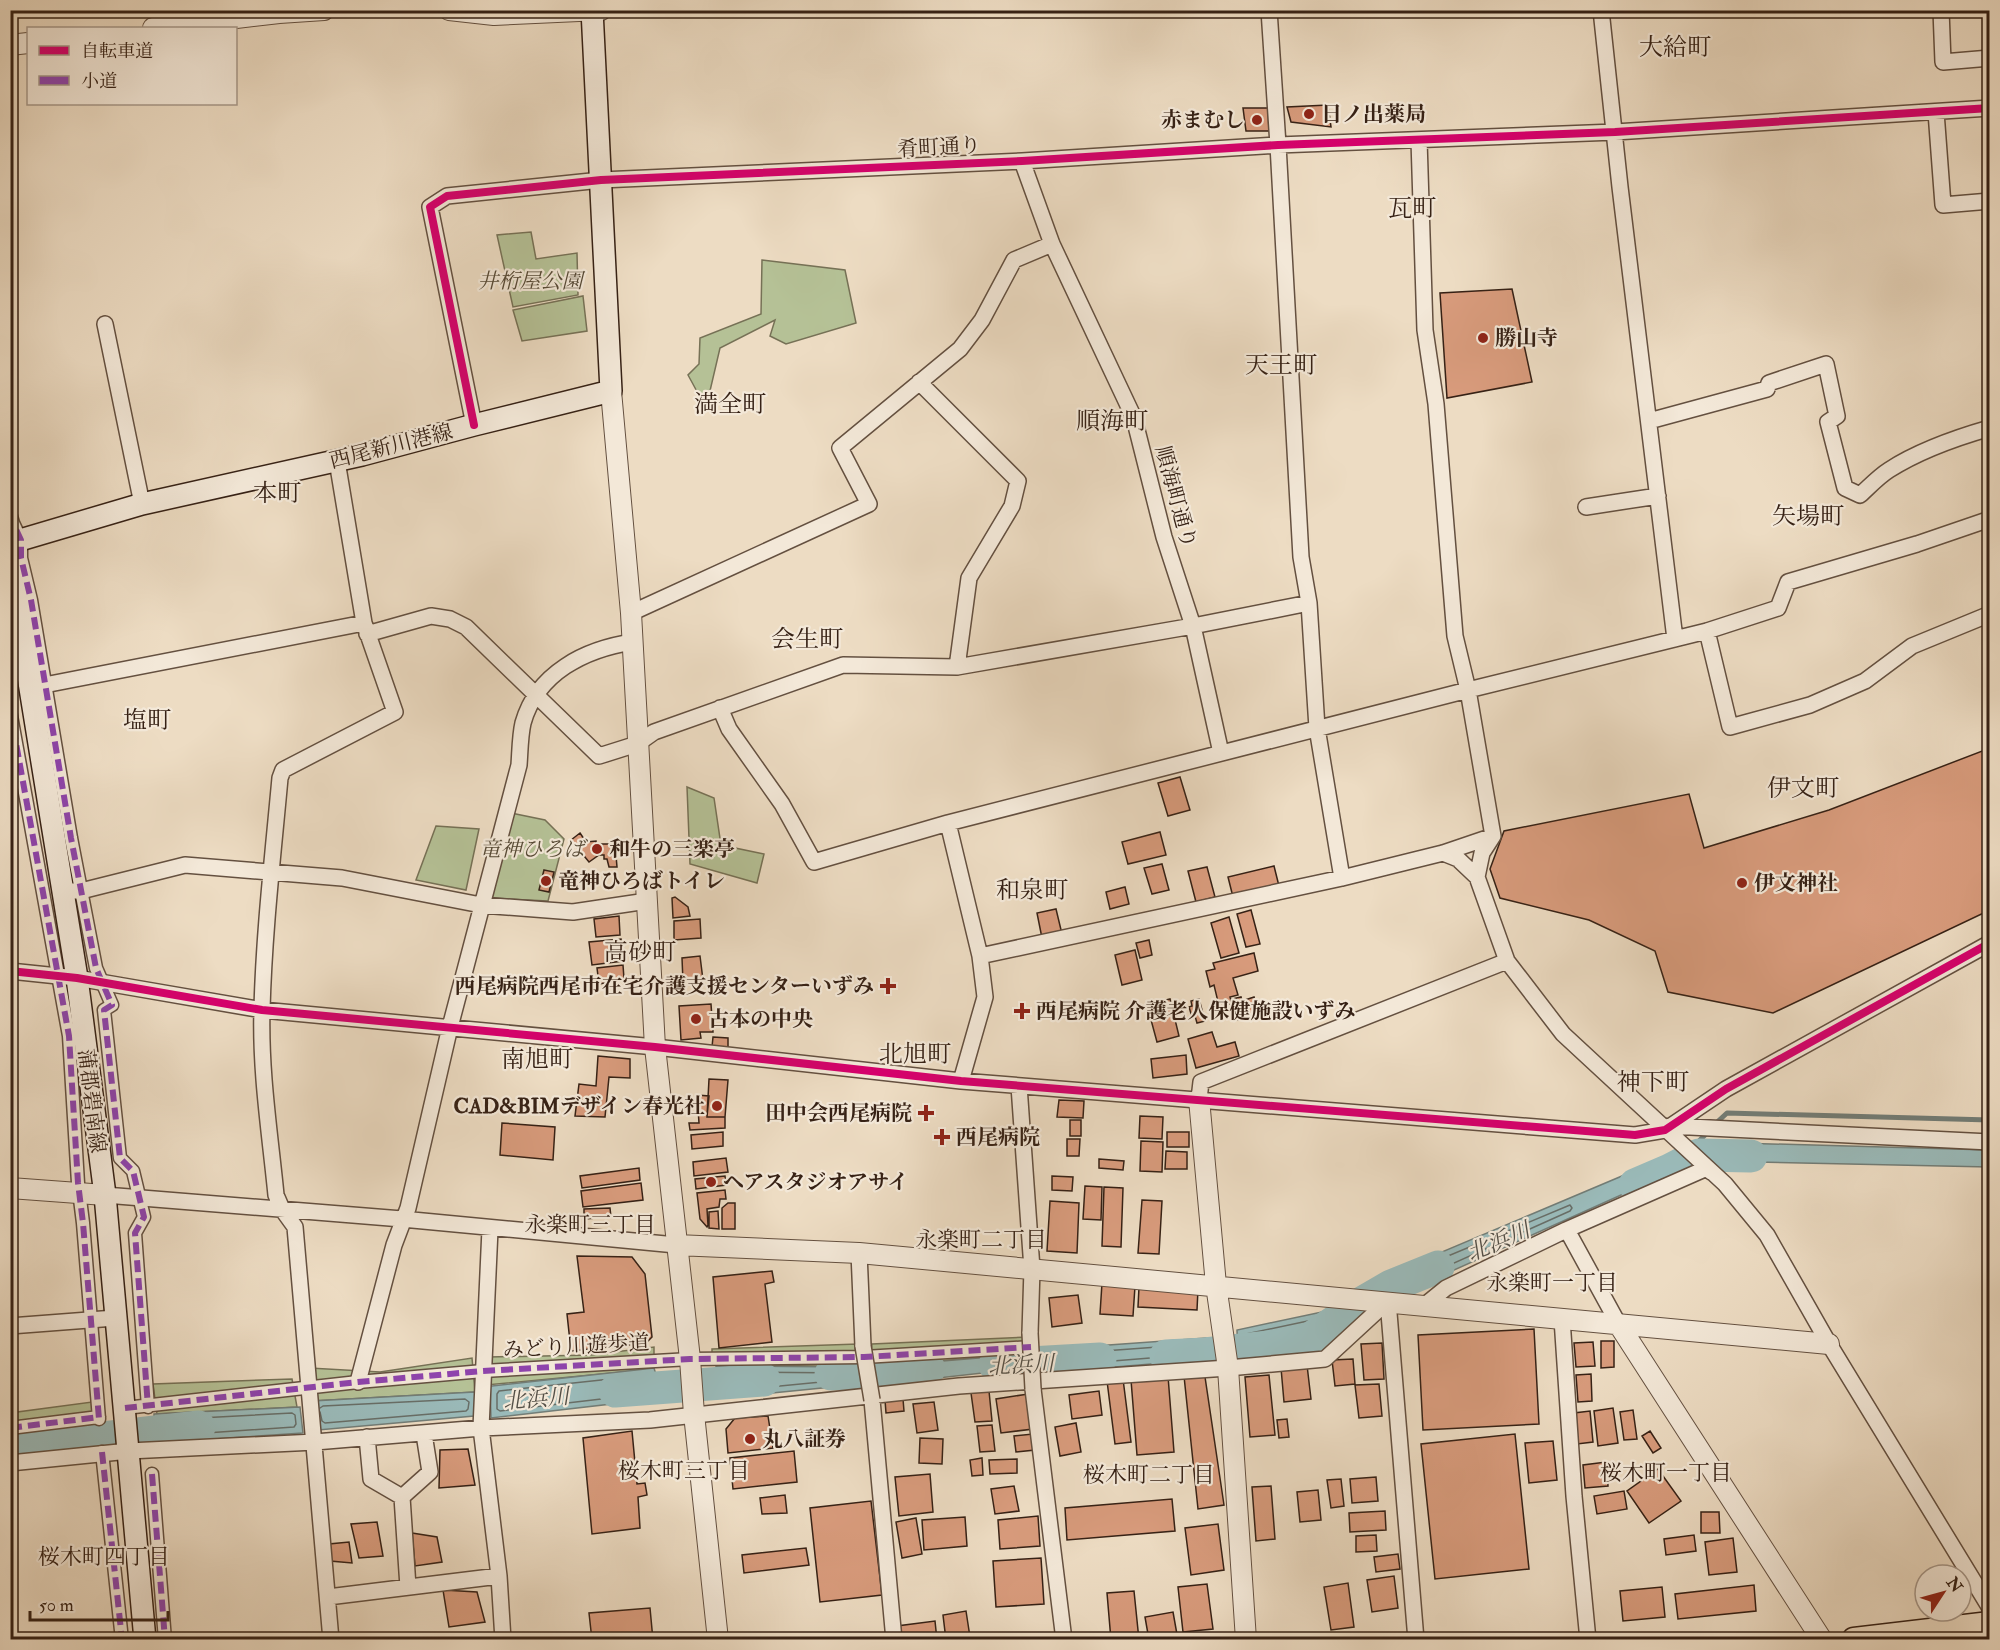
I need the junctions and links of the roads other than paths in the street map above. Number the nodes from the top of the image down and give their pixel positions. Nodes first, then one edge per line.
1 (324, 10) edge
2 (450, 10) edge
3 (601, 10) edge
4 (1269, 10) edge
5 (1601, 10) edge
6 (1941, 10) edge
7 (592, 11) edge
8 (279, 12) edge
9 (161, 27) edge
10 (27, 43) edge
11 (10, 45) edge
12 (1989, 58) edge
13 (1989, 108) edge
14 (1936, 112) junction
15 (1615, 132) junction
16 (1419, 140) junction
17 (1278, 145) junction
18 (1022, 161) junction
19 (601, 180) junction
20 (1989, 201) edge
21 (1052, 244) junction
22 (105, 324) dead end
23 (919, 382) junction
24 (611, 391) junction
25 (1649, 421) junction
26 (474, 425) junction
27 (1989, 428) edge
28 (337, 460) junction
29 (1658, 496) junction
30 (142, 504) junction
31 (1586, 507) dead end
32 (10, 513) edge
33 (1989, 519) edge
34 (16, 542) edge
35 (10, 565) edge
36 (1309, 603) junction
37 (631, 613) junction
38 (1989, 614) edge
39 (1193, 626) junction
40 (365, 628) junction
41 (1707, 632) junction
42 (1675, 639) junction
43 (633, 642) junction
44 (957, 667) junction
45 (37, 687) junction
46 (1468, 690) junction
47 (534, 694) junction
48 (720, 708) junction
49 (10, 710) edge
50 (1317, 728) junction
51 (637, 744) junction
52 (1221, 753) junction
53 (948, 823) junction
54 (1493, 836) junction
55 (1443, 853) junction
56 (271, 871) junction
57 (1477, 877) junction
58 (1342, 878) junction
59 (72, 891) junction
60 (647, 901) junction
61 (481, 905) junction
62 (1989, 943) edge
63 (980, 956) junction
64 (1507, 961) junction
65 (10, 971) edge
66 (67, 977) junction
67 (103, 983) junction
68 (262, 1010) junction
69 (450, 1027) junction
70 (655, 1047) junction
71 (961, 1081) junction
72 (1019, 1086) junction
73 (1199, 1099) junction
74 (1670, 1132) junction
75 (1989, 1142) edge
76 (1709, 1170) junction
77 (10, 1188) edge
78 (79, 1193) junction
79 (105, 1196) junction
80 (139, 1198) junction
81 (282, 1209) junction
82 (402, 1219) junction
83 (490, 1228) junction
84 (1568, 1230) junction
85 (676, 1245) junction
86 (859, 1253) junction
87 (1032, 1269) junction
88 (1216, 1285) junction
89 (1388, 1301) junction
90 (1425, 1305) junction
91 (115, 1318) junction
92 (1562, 1319) junction
93 (91, 1320) junction
94 (1619, 1325) junction
95 (10, 1326) edge
96 (1030, 1340) junction
97 (1829, 1344) junction
98 (864, 1351) junction
99 (690, 1360) junction
100 (1228, 1367) junction
101 (483, 1371) junction
102 (358, 1382) junction
103 (308, 1388) junction
104 (148, 1406) junction
105 (693, 1406) junction
106 (125, 1408) junction
107 (10, 1428) edge
108 (481, 1428) junction
109 (424, 1434) junction
110 (367, 1437) junction
111 (315, 1442) junction
112 (128, 1446) junction
113 (102, 1453) junction
114 (10, 1463) edge
115 (153, 1474) dead end
116 (402, 1497) junction
117 (499, 1576) junction
118 (408, 1587) junction
119 (328, 1597) junction
120 (1989, 1608) edge
121 (1989, 1624) edge
122 (122, 1640) edge
123 (145, 1640) edge
124 (165, 1640) edge
125 (331, 1640) edge
126 (503, 1640) edge
127 (718, 1640) edge
128 (894, 1640) edge
129 (1064, 1640) edge
130 (1246, 1640) edge
131 (1416, 1640) edge
132 (1588, 1640) edge
133 (1822, 1640) edge
134 (1854, 1640) edge

1 - 8 street
2 - 7 street
3 - 7 street
4 - 17 street
5 - 15 street
6 - 12 street
7 - 19 main road
8 - 9 street
10 - 11 street
13 - 14 street, 肴町通り
14 - 15 street, 肴町通り
14 - 20 street
15 - 16 street, 肴町通り
15 - 25 street
16 - 17 street, 肴町通り
16 - 46 street
17 - 18 street, 肴町通り
17 - 36 street
18 - 19 street, 肴町通り
18 - 21 street, 順海町通り
19 - 24 main road
19 - 26 street, 肴町通り
21 - 23 street
21 - 39 street, 順海町通り
22 - 30 street
23 - 37 street
23 - 44 street
24 - 26 main road, 西尾新川港線
24 - 37 street
25 - 27 street
25 - 29 street
26 - 28 main road, 西尾新川港線
28 - 30 main road, 西尾新川港線
28 - 40 street
29 - 31 street
29 - 42 street
30 - 34 main road, 西尾新川港線
32 - 34 street
33 - 41 street
34 - 45 street
35 - 45 main road, 蒲郡碧南線
36 - 39 street
36 - 50 street
37 - 43 street
38 - 41 street
39 - 44 street
39 - 52 street, 順海町通り
40 - 45 street
40 - 47 street
40 - 56 street
41 - 42 street
42 - 46 street
43 - 47 street
43 - 51 street
44 - 48 street
45 - 59 main road, 蒲郡碧南線
46 - 50 street
46 - 54 street
47 - 51 street
47 - 61 street
48 - 51 street
48 - 53 street
49 - 66 street
50 - 52 street
50 - 58 street
51 - 60 street
52 - 53 street
53 - 63 street
54 - 55 street
54 - 57 street
55 - 57 street
55 - 58 street
56 - 59 street
56 - 61 street
56 - 68 street
57 - 64 street
58 - 63 street
59 - 66 main road, 蒲郡碧南線
59 - 67 street
60 - 61 street
60 - 70 street
61 - 69 street
62 - 74 street
63 - 71 street
64 - 73 street
64 - 74 street
65 - 66 street
66 - 67 street
66 - 78 street
66 - 79 main road, 蒲郡碧南線
67 - 68 street
67 - 80 street
68 - 69 street
68 - 81 street
69 - 70 street
69 - 82 street
70 - 71 street
70 - 85 street
71 - 72 street
72 - 73 street
72 - 87 street
73 - 74 street
73 - 88 street
74 - 75 street
74 - 76 street
76 - 84 street
76 - 97 street
77 - 78 street
78 - 79 street
78 - 93 street
79 - 80 street
79 - 91 main road, 蒲郡碧南線
80 - 81 street
80 - 104 street
81 - 82 street
81 - 103 street
82 - 83 street
82 - 102 street
83 - 85 street
83 - 101 street
84 - 90 street
84 - 94 street
85 - 86 street
85 - 99 street
86 - 87 street
86 - 98 street
87 - 88 street
87 - 96 street
88 - 89 street
88 - 100 street
89 - 90 street
89 - 100 street
89 - 131 street
90 - 92 street
91 - 93 street
91 - 106 main road, 蒲郡碧南線
92 - 94 street
92 - 132 street
93 - 95 street
93 - 107 street
94 - 97 street
94 - 133 street
96 - 98 street, みどり川遊歩道
96 - 129 street, bridge
97 - 120 street
98 - 99 street, みどり川遊歩道
98 - 128 street, bridge
99 - 101 street, みどり川遊歩道
99 - 105 street
100 - 105 street
100 - 130 street
101 - 102 street, みどり川遊歩道
101 - 108 street
102 - 103 street, みどり川遊歩道
103 - 104 street, みどり川遊歩道
103 - 111 street
104 - 106 street, みどり川遊歩道
105 - 108 street
105 - 127 street
106 - 112 main road, 蒲郡碧南線
108 - 109 street
108 - 117 street
109 - 110 street
109 - 116 street
110 - 111 street
110 - 116 street
111 - 112 street
111 - 119 street
112 - 113 street
112 - 123 main road, 蒲郡碧南線
113 - 114 street
113 - 122 street
115 - 124 street
116 - 118 street
117 - 118 street
117 - 126 street
118 - 119 street
119 - 125 street
121 - 134 main road

